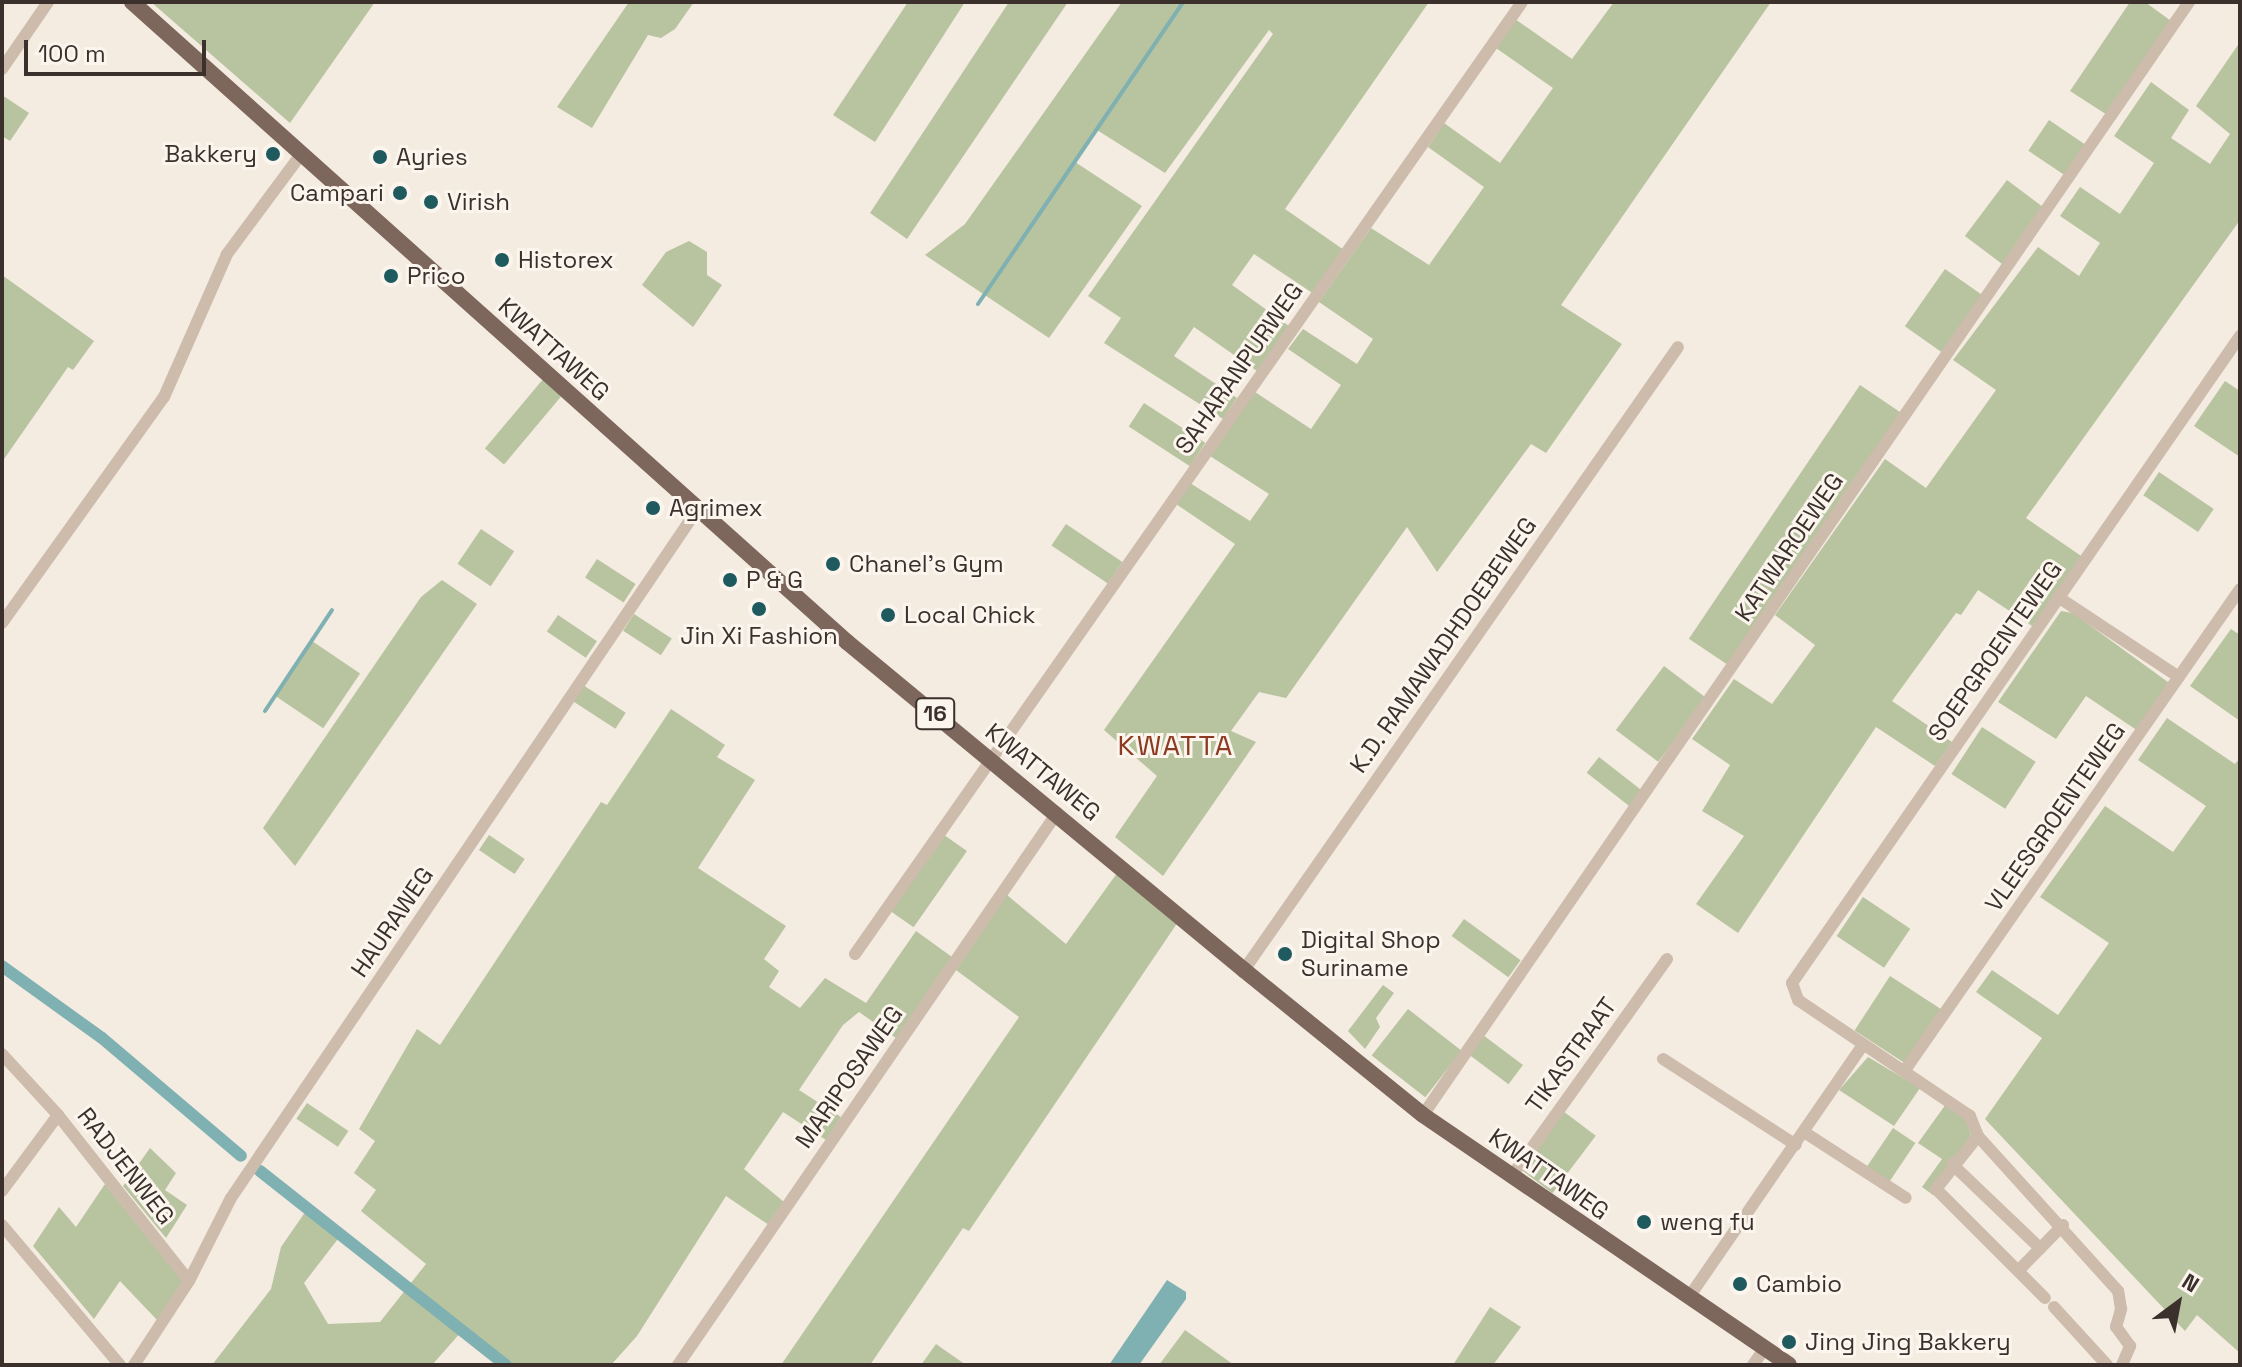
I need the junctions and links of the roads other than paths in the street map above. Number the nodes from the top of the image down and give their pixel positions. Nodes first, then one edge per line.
1 (48, 2) edge
2 (132, 2) edge
3 (1522, 2) edge
4 (2189, 2) edge
5 (7, 49) edge
6 (2, 69) edge
7 (302, 153) junction
8 (2240, 336) edge
9 (1678, 347) dead end
10 (697, 510) junction
11 (2240, 589) edge
12 (2058, 597) junction
13 (2, 623) edge
14 (2179, 677) junction
15 (991, 760) junction
16 (1057, 813) junction
17 (855, 954) dead end
18 (1667, 959) dead end
19 (1244, 970) junction
20 (1863, 1045) junction
21 (2, 1054) edge
22 (1663, 1059) dead end
23 (1905, 1070) junction
24 (58, 1115) junction
25 (1423, 1115) junction
26 (1804, 1132) junction
27 (1978, 1136) junction
28 (1796, 1145) junction
29 (1952, 1164) junction
30 (1511, 1177) junction
31 (2, 1191) edge
32 (1906, 1198) dead end
33 (2, 1225) edge
34 (2063, 1225) junction
35 (2040, 1248) junction
36 (2019, 1270) junction
37 (189, 1281) junction
38 (1689, 1297) junction
39 (1764, 1349) junction
40 (120, 1365) edge
41 (134, 1365) edge
42 (678, 1365) edge
43 (1753, 1365) edge
44 (1789, 1365) edge
45 (2107, 1365) edge
46 (2122, 1365) edge

1 - 5 street
2 - 7 main road, KWATTAWEG / 16
3 - 15 street, SAHARANPURWEG
4 - 25 street, KATWAROEWEG
5 - 6 street
7 - 10 main road, KWATTAWEG / 16
7 - 13 street
8 - 12 street, SOEPGROENTEWEG
9 - 19 street, K.D. RAMAWADHDOEBEWEG
10 - 15 main road, KWATTAWEG / 16
10 - 37 street, HAURAWEG
11 - 14 street, VLEESGROENTEWEG
12 - 14 street
12 - 20 street, SOEPGROENTEWEG
14 - 23 street, VLEESGROENTEWEG
15 - 16 main road, KWATTAWEG / 16
15 - 17 street, SAHARANPURWEG
16 - 19 main road, KWATTAWEG / 16
16 - 42 street, MARIPOSAWEG
18 - 30 street, TIKASTRAAT
19 - 25 main road, KWATTAWEG / 16
20 - 23 street
20 - 26 street
21 - 24 street
22 - 28 street
23 - 27 street
24 - 31 street, RADJENWEG
24 - 37 street, RADJENWEG
25 - 30 main road, KWATTAWEG / 16
26 - 28 street
26 - 32 street
27 - 29 street
27 - 34 street
28 - 38 street
29 - 35 street
29 - 36 street
30 - 38 main road, KWATTAWEG / 16
33 - 40 street
34 - 35 street
34 - 46 street
35 - 36 street
36 - 45 street
37 - 41 street, HAURAWEG
38 - 39 main road, KWATTAWEG / 16
39 - 43 street
39 - 44 main road, KWATTAWEG / 16

